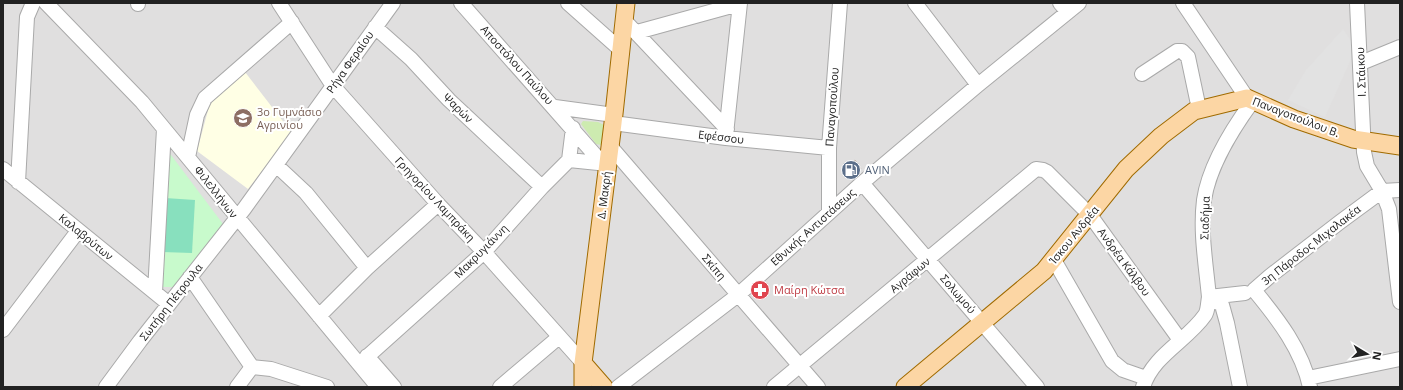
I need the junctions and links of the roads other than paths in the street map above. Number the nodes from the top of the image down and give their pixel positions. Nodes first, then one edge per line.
1 (33, 3) edge
2 (46, 3) edge
3 (279, 3) edge
4 (393, 3) edge
5 (461, 3) edge
6 (568, 3) edge
7 (626, 3) edge
8 (840, 3) edge
9 (915, 3) edge
10 (1079, 3) edge
11 (1183, 3) edge
12 (1357, 3) edge
13 (740, 4) edge
14 (1064, 8) edge
15 (292, 22) junction
16 (631, 26) junction
17 (375, 27) junction
18 (1400, 47) edge
19 (622, 51) junction
20 (1361, 63) junction
21 (1142, 74) dead end
22 (978, 85) junction
23 (333, 86) junction
24 (1249, 100) junction
25 (555, 107) junction
26 (1199, 109) junction
27 (614, 119) junction
28 (573, 128) junction
29 (164, 129) junction
30 (726, 133) junction
31 (1363, 142) junction
32 (610, 146) junction
33 (1400, 146) edge
34 (829, 148) junction
35 (188, 157) junction
36 (569, 160) junction
37 (606, 164) junction
38 (276, 165) junction
39 (3, 169) edge
40 (1047, 172) joint
41 (18, 182) junction
42 (862, 183) junction
43 (542, 187) junction
44 (1400, 190) edge
45 (1382, 191) junction
46 (438, 204) junction
47 (829, 211) junction
48 (1090, 215) junction
49 (236, 218) junction
50 (78, 231) junction
51 (484, 252) junction
52 (928, 260) junction
53 (1054, 260) junction
54 (367, 268) junction
55 (190, 277) junction
56 (155, 292) junction
57 (1245, 293) dead end
58 (738, 295) junction
59 (1209, 297) junction
60 (1400, 302) edge
61 (169, 304) junction
62 (1206, 314) junction
63 (318, 316) junction
64 (983, 322) junction
65 (1227, 323) junction
66 (3, 330) edge
67 (559, 337) junction
68 (1180, 340) junction
69 (1400, 359) edge
70 (363, 360) junction
71 (583, 363) junction
72 (800, 366) junction
73 (252, 367) junction
74 (1145, 382) edge
75 (1309, 382) edge
76 (106, 387) edge
77 (237, 387) edge
78 (327, 387) edge
79 (378, 387) edge
80 (394, 387) edge
81 (500, 387) edge
82 (583, 387) edge
83 (604, 387) edge
84 (618, 387) edge
85 (774, 387) edge
86 (818, 387) edge
87 (905, 387) edge
88 (1037, 387) edge
89 (1240, 387) edge

1 - 41 street
2 - 29 street, Φιλελλήνων
3 - 15 street, Γρηγορίου Λαμπράκη
4 - 17 street, Ρήγα Φεραίου
5 - 25 street, Αποστόλου Παύλου
6 - 19 street
7 - 16 main road, Δ. Μακρή
8 - 34 street, Παναγοπούλου
9 - 22 street
10 - 14 street, Εθνικής Αντιστάσεως
11 - 24 street, Παναγοπούλου Β.
12 - 20 street, Ι. Στάικου
13 - 16 street
13 - 30 street
14 - 22 street, Εθνικής Αντιστάσεως
15 - 23 street, Γρηγορίου Λαμπράκη
15 - 35 street
16 - 19 main road, Δ. Μακρή
16 - 30 street
17 - 23 street, Ρήγα Φεραίου
17 - 43 street, Ψαρών
18 - 20 street
19 - 27 main road, Δ. Μακρή
20 - 31 street, Ι. Στάικου
21 - 26 street
22 - 42 street, Εθνικής Αντιστάσεως
23 - 38 street, Ρήγα Φεραίου
23 - 46 street, Γρηγορίου Λαμπράκη
24 - 26 main road, Ίσκου Ανδρέα
24 - 31 main road, Παναγοπούλου Β.
24 - 59 street, Σιαδήμα
25 - 27 street, Εφέσσου
25 - 28 street, Αποστόλου Παύλου
26 - 48 main road, Ίσκου Ανδρέα
27 - 30 street, Εφέσσου
27 - 32 main road, Δ. Μακρή
28 - 36 street
28 - 37 street, Αποστόλου Παύλου
29 - 35 street, Φιλελλήνων
29 - 56 street
30 - 34 street, Εφέσσου
31 - 33 main road, Παναγοπούλου Β.
31 - 45 street, Ι. Στάικου
32 - 37 main road, Δ. Μακρή
32 - 58 street, Σκίπη
34 - 47 street, Παναγοπούλου
35 - 49 street, Φιλελλήνων
36 - 37 street
36 - 43 street, Μακρυγιάννη
37 - 71 main road, Δ. Μακρή
38 - 49 street, Ρήγα Φεραίου
38 - 54 street
39 - 41 street, Καλαβρύτων
40 - 48 street, Ανδρέα Κάλβου
40 - 52 street, Αγράφων
41 - 50 street, Καλαβρύτων
42 - 47 street, Εθνικής Αντιστάσεως
42 - 52 street, Σολωμού
43 - 51 street, Μακρυγιάννη
44 - 45 street
45 - 60 street, Ι. Στάικου
45 - 75 street, 3η Πάροδος Μιχαλακέα
46 - 51 street, Γρηγορίου Λαμπράκη
46 - 54 street
47 - 58 street, Εθνικής Αντιστάσεως
48 - 53 main road, Ίσκου Ανδρέα
48 - 68 street, Ανδρέα Κάλβου
49 - 55 street, Σωτήρη Πέτρουλα
49 - 63 street, Φιλελλήνων
50 - 56 street, Καλαβρύτων
50 - 66 street
51 - 67 street, Γρηγορίου Λαμπράκη
51 - 70 street, Μακρυγιάννη
52 - 64 street, Σολωμού
52 - 72 street, Αγράφων
53 - 64 main road, Ίσκου Ανδρέα
53 - 74 street
54 - 63 street
55 - 61 street, Σωτήρη Πέτρουλα
55 - 73 street
56 - 61 street, Καλαβρύτων
57 - 59 street
58 - 72 street, Σκίπη
58 - 84 street, Εθνικής Αντιστάσεως
59 - 62 street, Σιαδήμα
59 - 65 street
61 - 76 street, Σωτήρη Πέτρουλα
62 - 65 street
62 - 68 street
63 - 70 street, Φιλελλήνων
64 - 87 main road, Ίσκου Ανδρέα
64 - 88 street, Σολωμού
65 - 89 street
67 - 71 street, Γρηγορίου Λαμπράκη
67 - 81 street
68 - 74 street
69 - 75 street
70 - 79 street, Φιλελλήνων
70 - 80 street
71 - 82 main road, Δ. Μακρή
71 - 83 main road, Γρηγορίου Λαμπράκη
72 - 85 street, Αγράφων
72 - 86 street, Σκίπη
73 - 77 street
73 - 78 street

